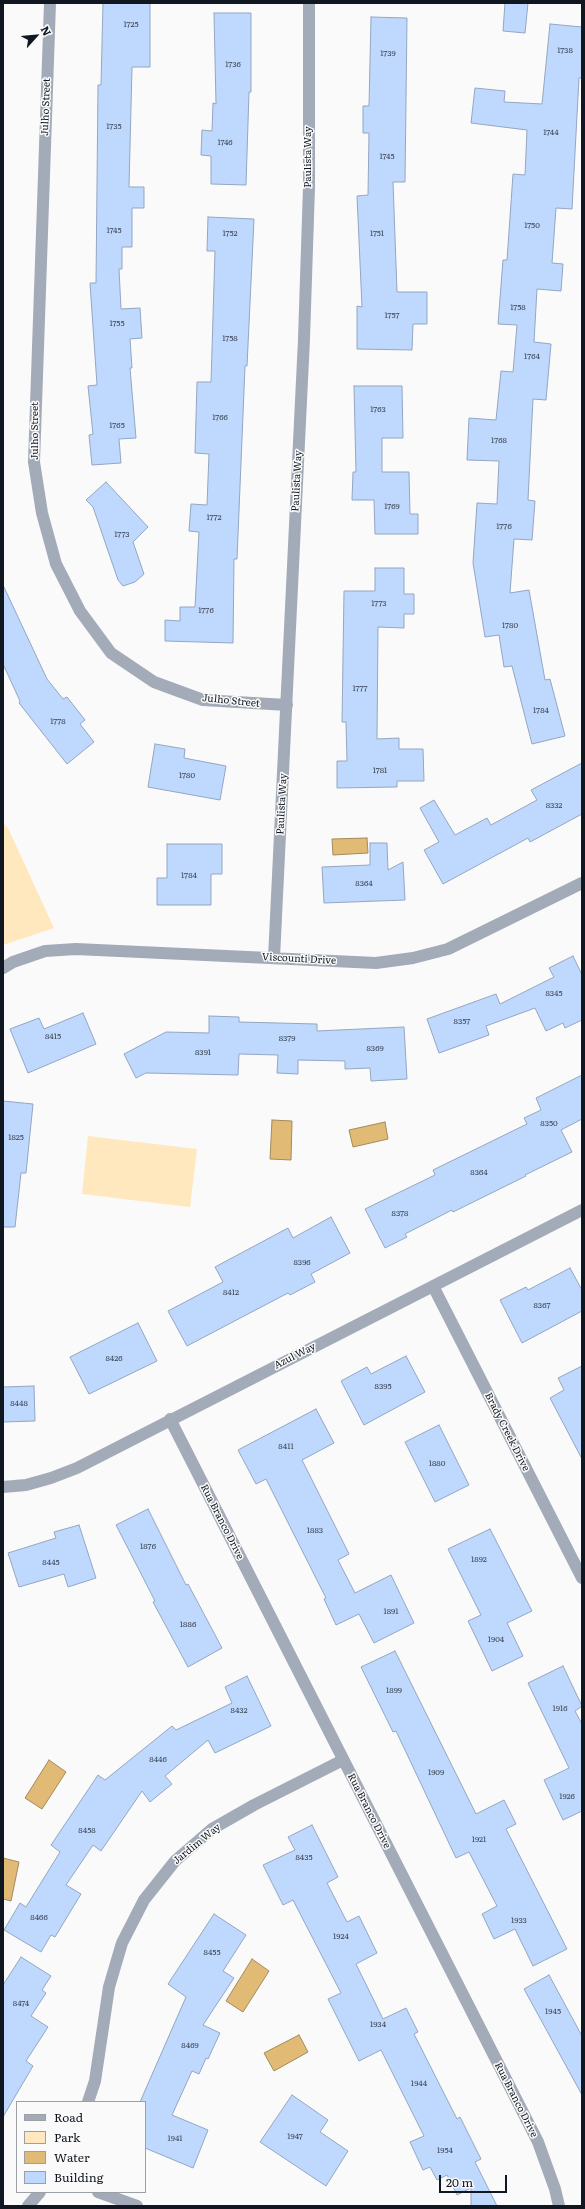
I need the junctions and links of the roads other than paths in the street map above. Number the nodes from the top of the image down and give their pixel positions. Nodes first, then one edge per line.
1 (50, 3) edge
2 (308, 3) edge
3 (286, 705) junction
4 (582, 883) edge
5 (274, 958) junction
6 (3, 968) edge
7 (582, 1210) edge
8 (433, 1286) junction
9 (170, 1419) junction
10 (3, 1487) edge
11 (582, 1578) edge
12 (343, 1760) junction
13 (88, 2101) edge
14 (39, 2193) edge
15 (101, 2193) edge
16 (28, 2206) edge
17 (137, 2206) edge
18 (559, 2206) edge

1 - 3 street, Julho Street
2 - 3 street, Paulista Way
3 - 5 street, Paulista Way
4 - 5 street, Viscounti Drive
5 - 6 street, Viscounti Drive
7 - 8 street, Azul Way
8 - 9 street, Azul Way
8 - 11 street, Brady Creek Drive
9 - 10 street, Azul Way
9 - 12 street, Rua Branco Drive
12 - 13 street, Jardim Way
12 - 18 street, Rua Branco Drive
14 - 16 street
15 - 17 street

